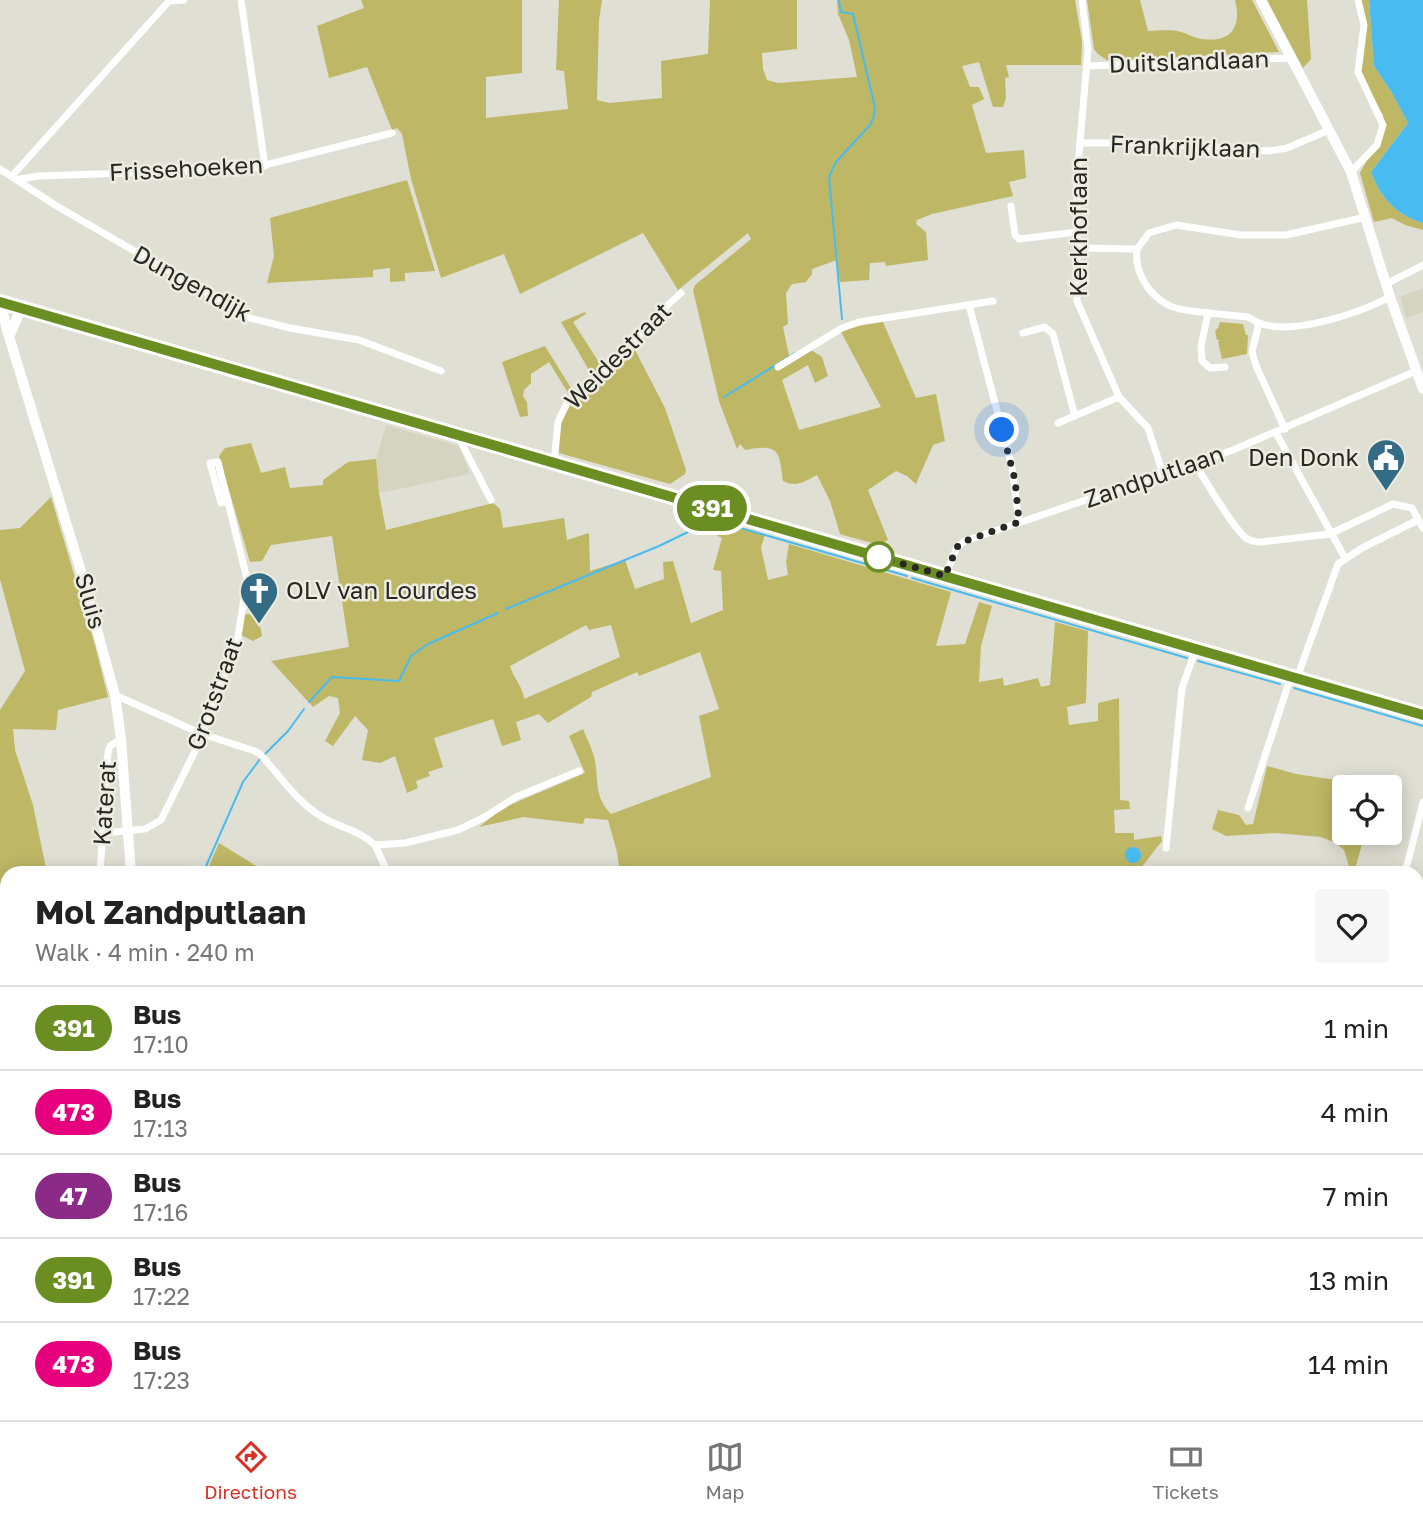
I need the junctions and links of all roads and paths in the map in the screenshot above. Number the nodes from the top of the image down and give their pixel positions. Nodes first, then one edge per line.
1 (170, 0) edge
2 (184, 0) edge
3 (241, 0) edge
4 (1082, 0) edge
5 (1261, 0) edge
6 (1358, 0) edge
7 (1291, 58) junction
8 (1087, 66) junction
9 (1329, 130) junction
10 (392, 133) dead end
11 (1080, 143) junction
12 (265, 166) junction
13 (0, 169) edge
14 (1351, 172) junction
15 (16, 178) junction
16 (1011, 206) dead end
17 (1366, 217) junction
18 (1078, 232) junction
19 (1077, 248) junction
20 (1137, 249) junction
21 (1423, 265) edge
22 (1387, 284) junction
23 (681, 293) dead end
24 (1390, 297) junction
25 (0, 301) edge
26 (993, 301) dead end
27 (968, 305) junction
28 (21, 308) junction
29 (1208, 313) junction
30 (1259, 323) junction
31 (1023, 333) dead end
32 (10, 336) junction
33 (1225, 366) dead end
34 (778, 368) dead end
35 (441, 371) dead end
36 (1416, 371) junction
37 (1423, 388) edge
38 (1119, 397) junction
39 (1075, 416) junction
40 (1058, 423) dead end
41 (1285, 429) junction
42 (1276, 433) junction
43 (462, 436) junction
44 (554, 463) junction
45 (1195, 464) junction
46 (1163, 474) junction
47 (491, 500) dead end
48 (228, 501) junction
49 (1418, 520) junction
50 (1019, 522) junction
51 (1423, 528) edge
52 (1330, 534) junction
53 (1345, 558) junction
54 (945, 576) junction
55 (1196, 649) junction
56 (1294, 677) junction
57 (115, 695) junction
58 (1423, 715) edge
59 (202, 734) junction
60 (121, 739) junction
61 (579, 771) dead end
62 (1423, 803) edge
63 (1248, 808) dead end
64 (128, 831) junction
65 (103, 833) junction
66 (375, 845) junction
67 (1166, 848) dead end
68 (101, 866) edge
69 (130, 866) edge
70 (385, 866) edge
71 (1407, 866) edge

1 - 2 street
1 - 15 street
3 - 12 street
4 - 8 street, Kerkhoflaan
5 - 7 street
6 - 14 street
7 - 8 street, Duitslandlaan
7 - 9 street
8 - 11 street, Kerkhoflaan
9 - 11 street, Frankrijklaan
9 - 14 street
10 - 12 street, Frissehoeken
11 - 18 street, Kerkhoflaan
12 - 15 street, Frissehoeken
13 - 15 street, Dungendijk
14 - 17 street
15 - 35 street, Dungendijk
16 - 18 street
17 - 20 street
17 - 22 street
18 - 19 street, Kerkhoflaan
19 - 20 street
19 - 38 street, Kerkhoflaan
20 - 29 street
21 - 22 street
22 - 24 street
23 - 44 street, Weidestraat
24 - 30 street
24 - 36 street
25 - 28 main road
25 - 32 street, Sluis
26 - 27 street
27 - 34 street
27 - 50 street
28 - 32 street
28 - 43 main road
29 - 30 street
29 - 33 street
30 - 41 street
31 - 39 street
32 - 57 street, Sluis
36 - 37 street
36 - 41 street, Zandputlaan
38 - 39 street
38 - 46 street, Kerkhoflaan
39 - 40 street
41 - 42 street, Zandputlaan
42 - 45 street, Zandputlaan
42 - 52 street
43 - 44 main road
43 - 47 street
44 - 54 main road
45 - 46 street, Zandputlaan
45 - 52 street
46 - 50 street, Zandputlaan
48 - 48 street, Grotstraat
48 - 59 street, Grotstraat
49 - 51 street
49 - 52 street
49 - 53 street
50 - 54 street, Zandputlaan
52 - 53 street
53 - 56 street
54 - 55 main road
55 - 56 main road
55 - 67 street
56 - 58 main road
56 - 63 street
57 - 59 street
57 - 60 street, Sluis
59 - 64 street, Grotstraat
59 - 66 street
60 - 64 street, Sluis
60 - 65 street, Katerat
61 - 66 street
62 - 71 street
64 - 65 street, Grotstraat
64 - 69 street, Sluis
65 - 68 street, Katerat
66 - 70 street

